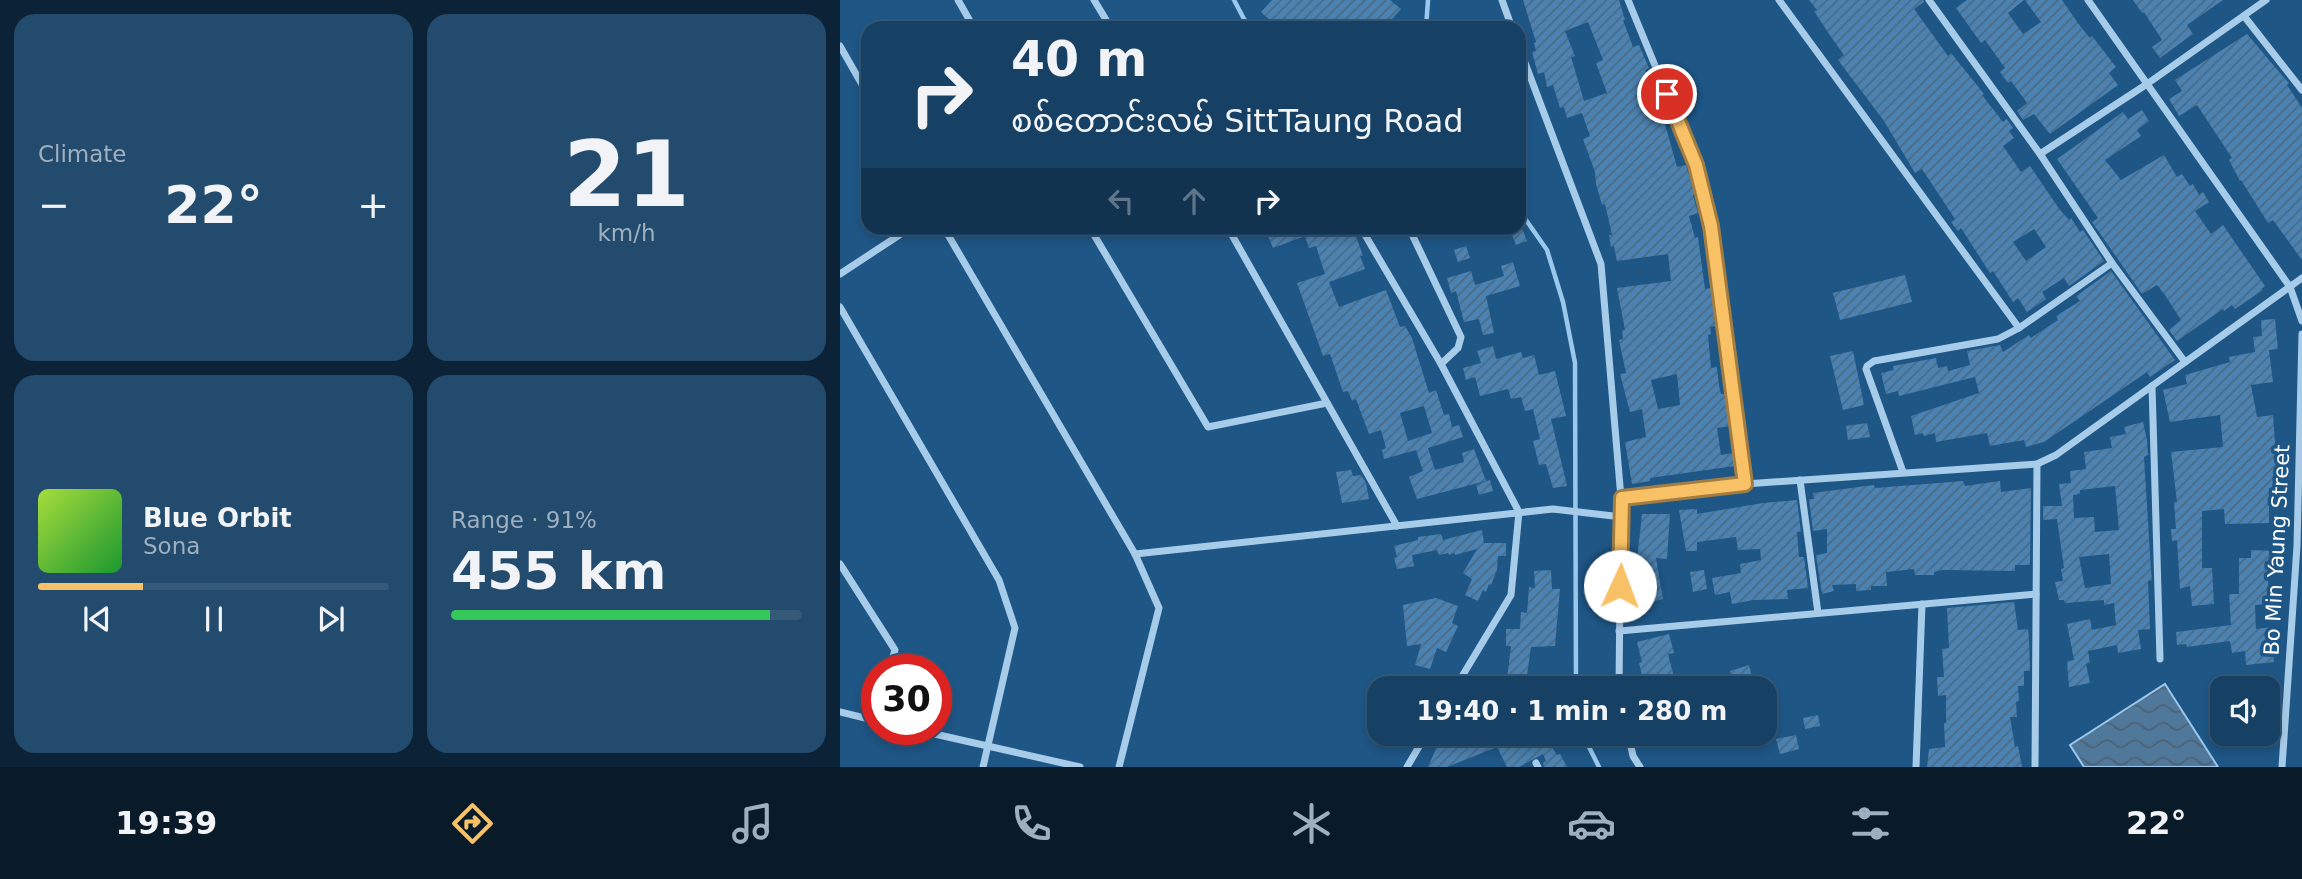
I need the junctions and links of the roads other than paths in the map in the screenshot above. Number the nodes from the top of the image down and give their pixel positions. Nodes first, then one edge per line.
1 (958, 0) edge
2 (1094, 0) edge
3 (1502, 0) edge
4 (1628, 0) edge
5 (1779, 0) edge
6 (1929, 0) edge
7 (2088, 0) edge
8 (2266, 0) edge
9 (2244, 16) junction
10 (970, 21) edge
11 (1107, 21) edge
12 (1510, 21) edge
13 (840, 46) edge
14 (1526, 66) edge
15 (861, 83) edge
16 (2147, 85) junction
17 (2302, 90) edge
18 (2040, 154) junction
19 (899, 235) edge
20 (948, 235) edge
21 (1094, 235) edge
22 (1232, 235) edge
23 (1365, 235) edge
24 (1412, 235) edge
25 (2112, 263) junction
26 (840, 274) edge
27 (2302, 278) edge
28 (2290, 287) junction
29 (840, 307) edge
30 (2302, 321) edge
31 (2019, 328) junction
32 (2302, 334) edge
33 (2185, 362) junction
34 (1441, 364) junction
35 (2152, 386) junction
36 (1327, 402) junction
37 (2036, 464) junction
38 (1903, 472) junction
39 (1800, 480) junction
40 (1745, 484) junction
41 (1622, 498) junction
42 (1519, 512) junction
43 (1622, 517) junction
44 (1397, 526) junction
45 (2300, 546) edge
46 (1135, 554) junction
47 (840, 564) edge
48 (2036, 594) junction
49 (1922, 604) junction
50 (1818, 614) junction
51 (1619, 631) junction
52 (894, 654) edge
53 (2161, 659) dead end
54 (1462, 676) edge
55 (1619, 676) edge
56 (840, 712) edge
57 (861, 716) edge
58 (952, 738) edge
59 (989, 746) junction
60 (1419, 746) edge
61 (1631, 746) edge
62 (983, 767) edge
63 (1080, 767) edge
64 (1119, 767) edge
65 (1407, 767) edge
66 (1640, 767) edge
67 (1916, 767) edge
68 (2035, 767) edge
69 (2281, 767) edge

1 - 10 street
2 - 11 street
3 - 12 street
4 - 40 street
5 - 31 street
6 - 18 street
7 - 16 street
8 - 9 street
9 - 16 street
9 - 17 street
13 - 15 street
14 - 41 street
16 - 18 street
16 - 28 street
18 - 25 street
19 - 26 street
20 - 46 street
21 - 36 street
22 - 36 street
23 - 34 street
24 - 34 street
25 - 31 street
25 - 33 street
27 - 28 street
28 - 30 street
28 - 33 street
29 - 59 street
31 - 38 street
32 - 45 street, Bo Min Yaung Street
33 - 35 street
34 - 42 street
35 - 37 street
35 - 53 street
36 - 44 street
37 - 38 street
37 - 48 street
38 - 39 street
39 - 40 street
39 - 50 street
40 - 41 street
41 - 43 street
42 - 43 street
42 - 44 street
42 - 54 street
43 - 51 street
44 - 46 street
45 - 69 street, Bo Min Yaung Street
46 - 64 street
47 - 52 street
48 - 49 street
48 - 68 street
49 - 50 street
49 - 67 street
50 - 51 street
51 - 55 street
56 - 57 street
58 - 59 street
59 - 62 street
59 - 63 street
60 - 65 street
61 - 66 street

